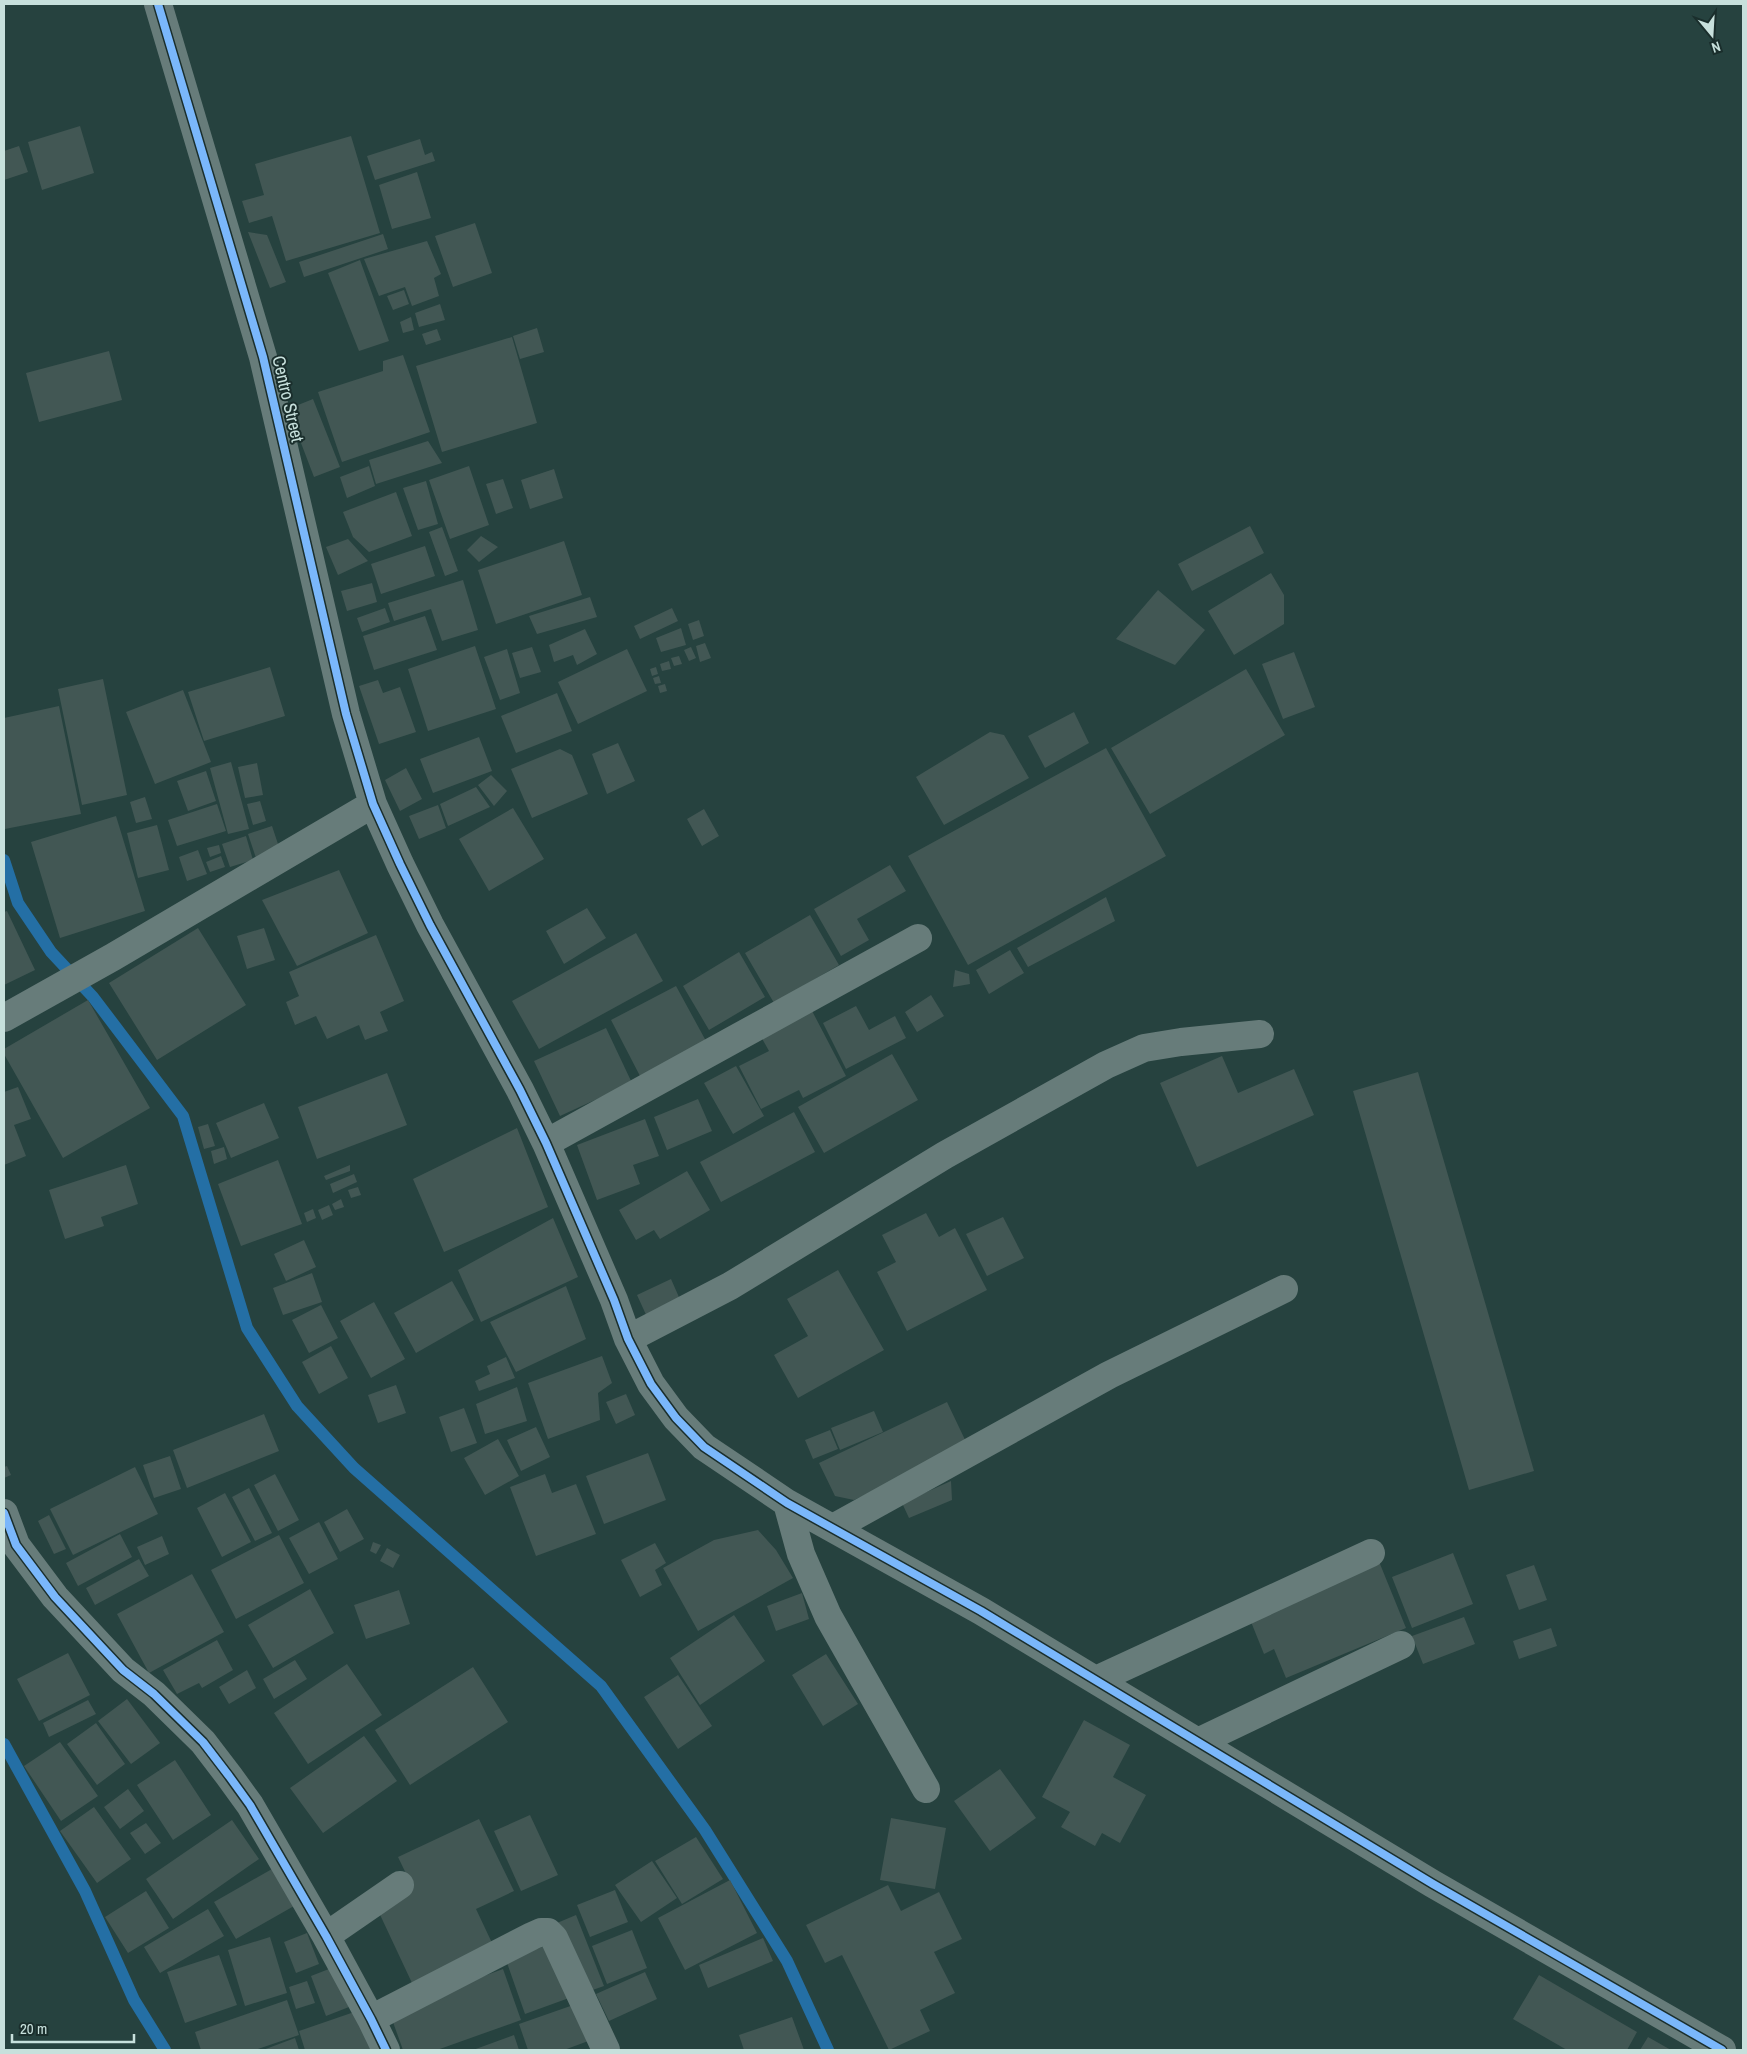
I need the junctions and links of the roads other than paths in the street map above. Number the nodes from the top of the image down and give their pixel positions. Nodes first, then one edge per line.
1 (158, 4) edge
2 (373, 804) junction
3 (918, 938) dead end
4 (4, 1018) edge
5 (1260, 1034) dead end
6 (546, 1143) junction
7 (1284, 1289) dead end
8 (628, 1339) junction
9 (787, 1503) junction
10 (4, 1513) edge
11 (833, 1528) junction
12 (10, 1548) edge
13 (1371, 1554) dead end
14 (1401, 1645) dead end
15 (1096, 1680) junction
16 (1198, 1742) junction
17 (926, 1789) dead end
18 (400, 1885) dead end
19 (326, 1936) junction
20 (372, 2018) junction
21 (386, 2050) edge
22 (606, 2050) edge
23 (1722, 2050) edge

1 - 2 street, Centro Street
2 - 4 street
2 - 6 street, Centro Street
3 - 6 street
5 - 8 street
6 - 8 street, Centro Street
7 - 11 street
8 - 9 street, Centro Street
9 - 11 street, Centro Street
9 - 17 street
10 - 12 street
11 - 15 street, Centro Street
12 - 19 street
13 - 15 street
14 - 16 street
15 - 16 street, Centro Street
16 - 23 street, Centro Street
18 - 19 street
19 - 20 street
20 - 21 street
20 - 22 street

